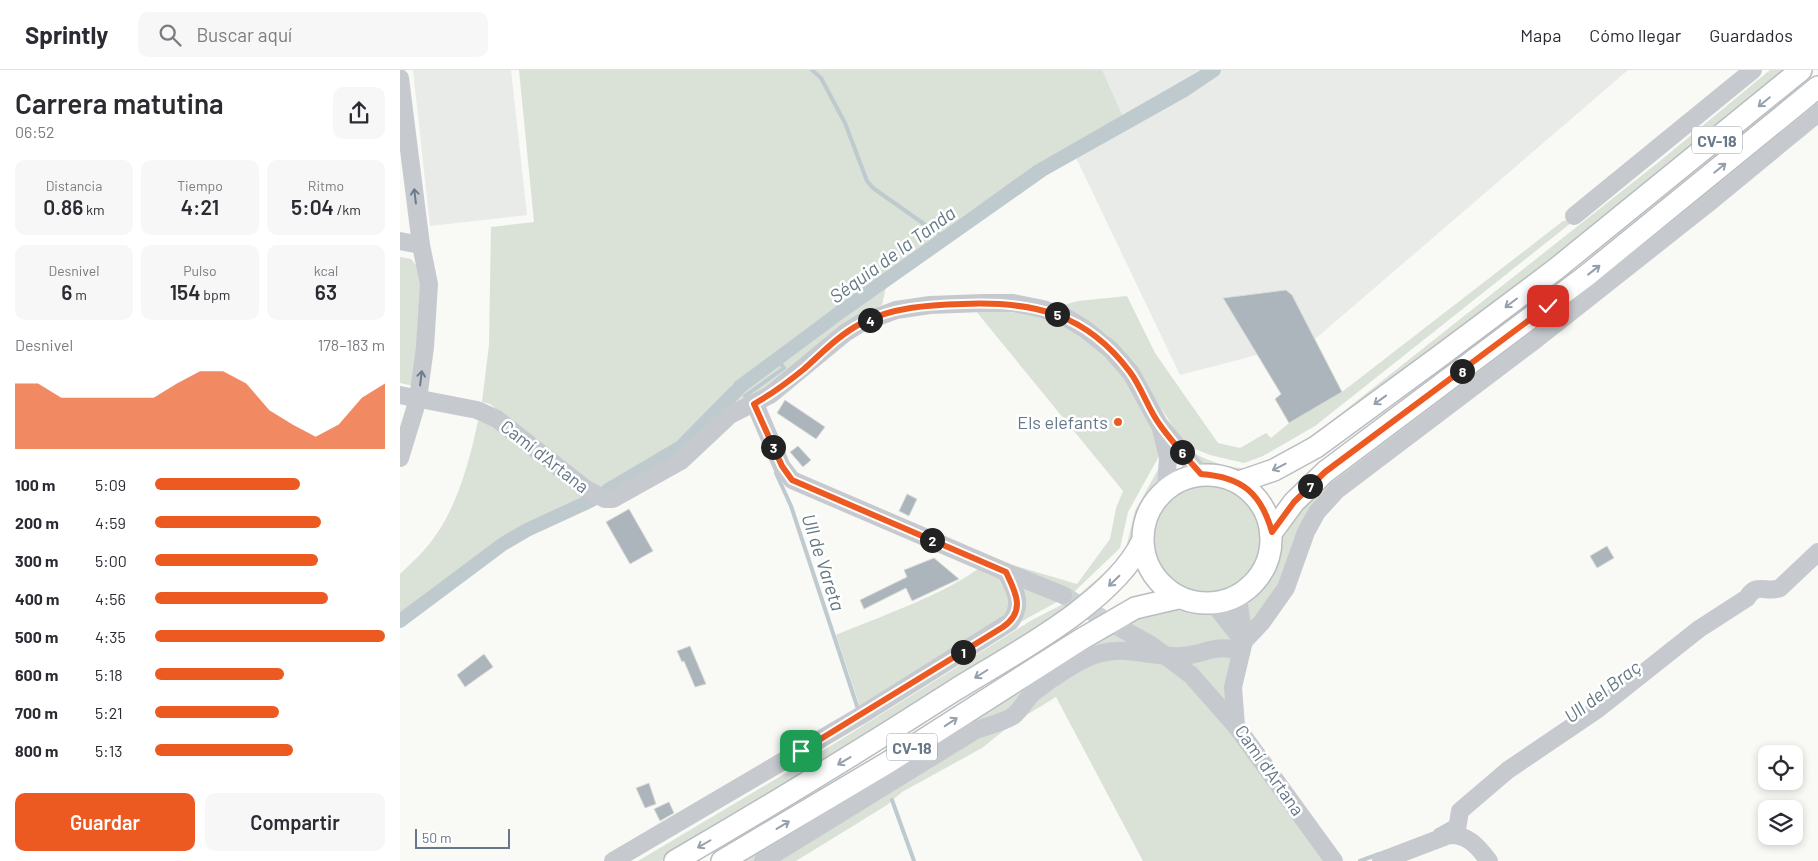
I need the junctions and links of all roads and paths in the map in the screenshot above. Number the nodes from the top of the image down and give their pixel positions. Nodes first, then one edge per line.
1 (1754, 70) edge
2 (1801, 70) edge
3 (400, 78) edge
4 (1818, 87) edge
5 (1818, 112) edge
6 (1574, 216) dead end
7 (400, 241) edge
8 (421, 244) junction
9 (400, 395) edge
10 (418, 399) junction
11 (754, 404) junction
12 (1159, 424) junction
13 (400, 458) edge
14 (1201, 474) junction
15 (1238, 482) junction
16 (1166, 489) junction
17 (1272, 532) junction
18 (1142, 542) junction
19 (1818, 552) edge
20 (1006, 572) junction
21 (1063, 595) tunnel mouth
22 (1238, 597) junction
23 (1178, 598) junction
24 (1214, 604) junction
25 (1122, 629) tunnel mouth
26 (1242, 646) junction
27 (1165, 656) junction
28 (1236, 726) junction
29 (1456, 834) junction
30 (613, 861) edge
31 (675, 861) edge
32 (722, 861) edge
33 (763, 861) edge
34 (1334, 861) edge
35 (1382, 861) edge
36 (1489, 861) edge

1 - 6 street
2 -> 15 main road, CV-18
8 -> 3 street
17 -> 4 main road, CV-18
5 - 26 street
7 - 8 street
10 -> 8 street
9 - 10 street, Camí d'Artana
10 - 11 street, Camí d'Artana
10 - 13 street
11 - 12 street, Camí d'Artana
11 - 20 street
12 - 14 street, Camí d'Artana
12 - 16 street, Camí d'Artana
14 - 15 main road, CV-18
14 - 16 main road, CV-18
15 - 17 main road, CV-18
16 - 18 main road, CV-18
17 - 22 main road, CV-18
18 - 23 main road, CV-18
18 -> 31 main road, CV-18
19 - 29 street
20 - 21 street
20 - 30 street
22 - 24 main road, CV-18
22 - 26 street, Camí d'Artana
23 - 24 main road, CV-18
32 -> 23 main road, CV-18
24 - 26 street
25 - 27 street
26 - 27 street
26 - 28 street, Camí d'Artana
27 - 28 street
27 - 33 street
28 - 34 street, Camí d'Artana
29 - 35 street
29 - 36 street

